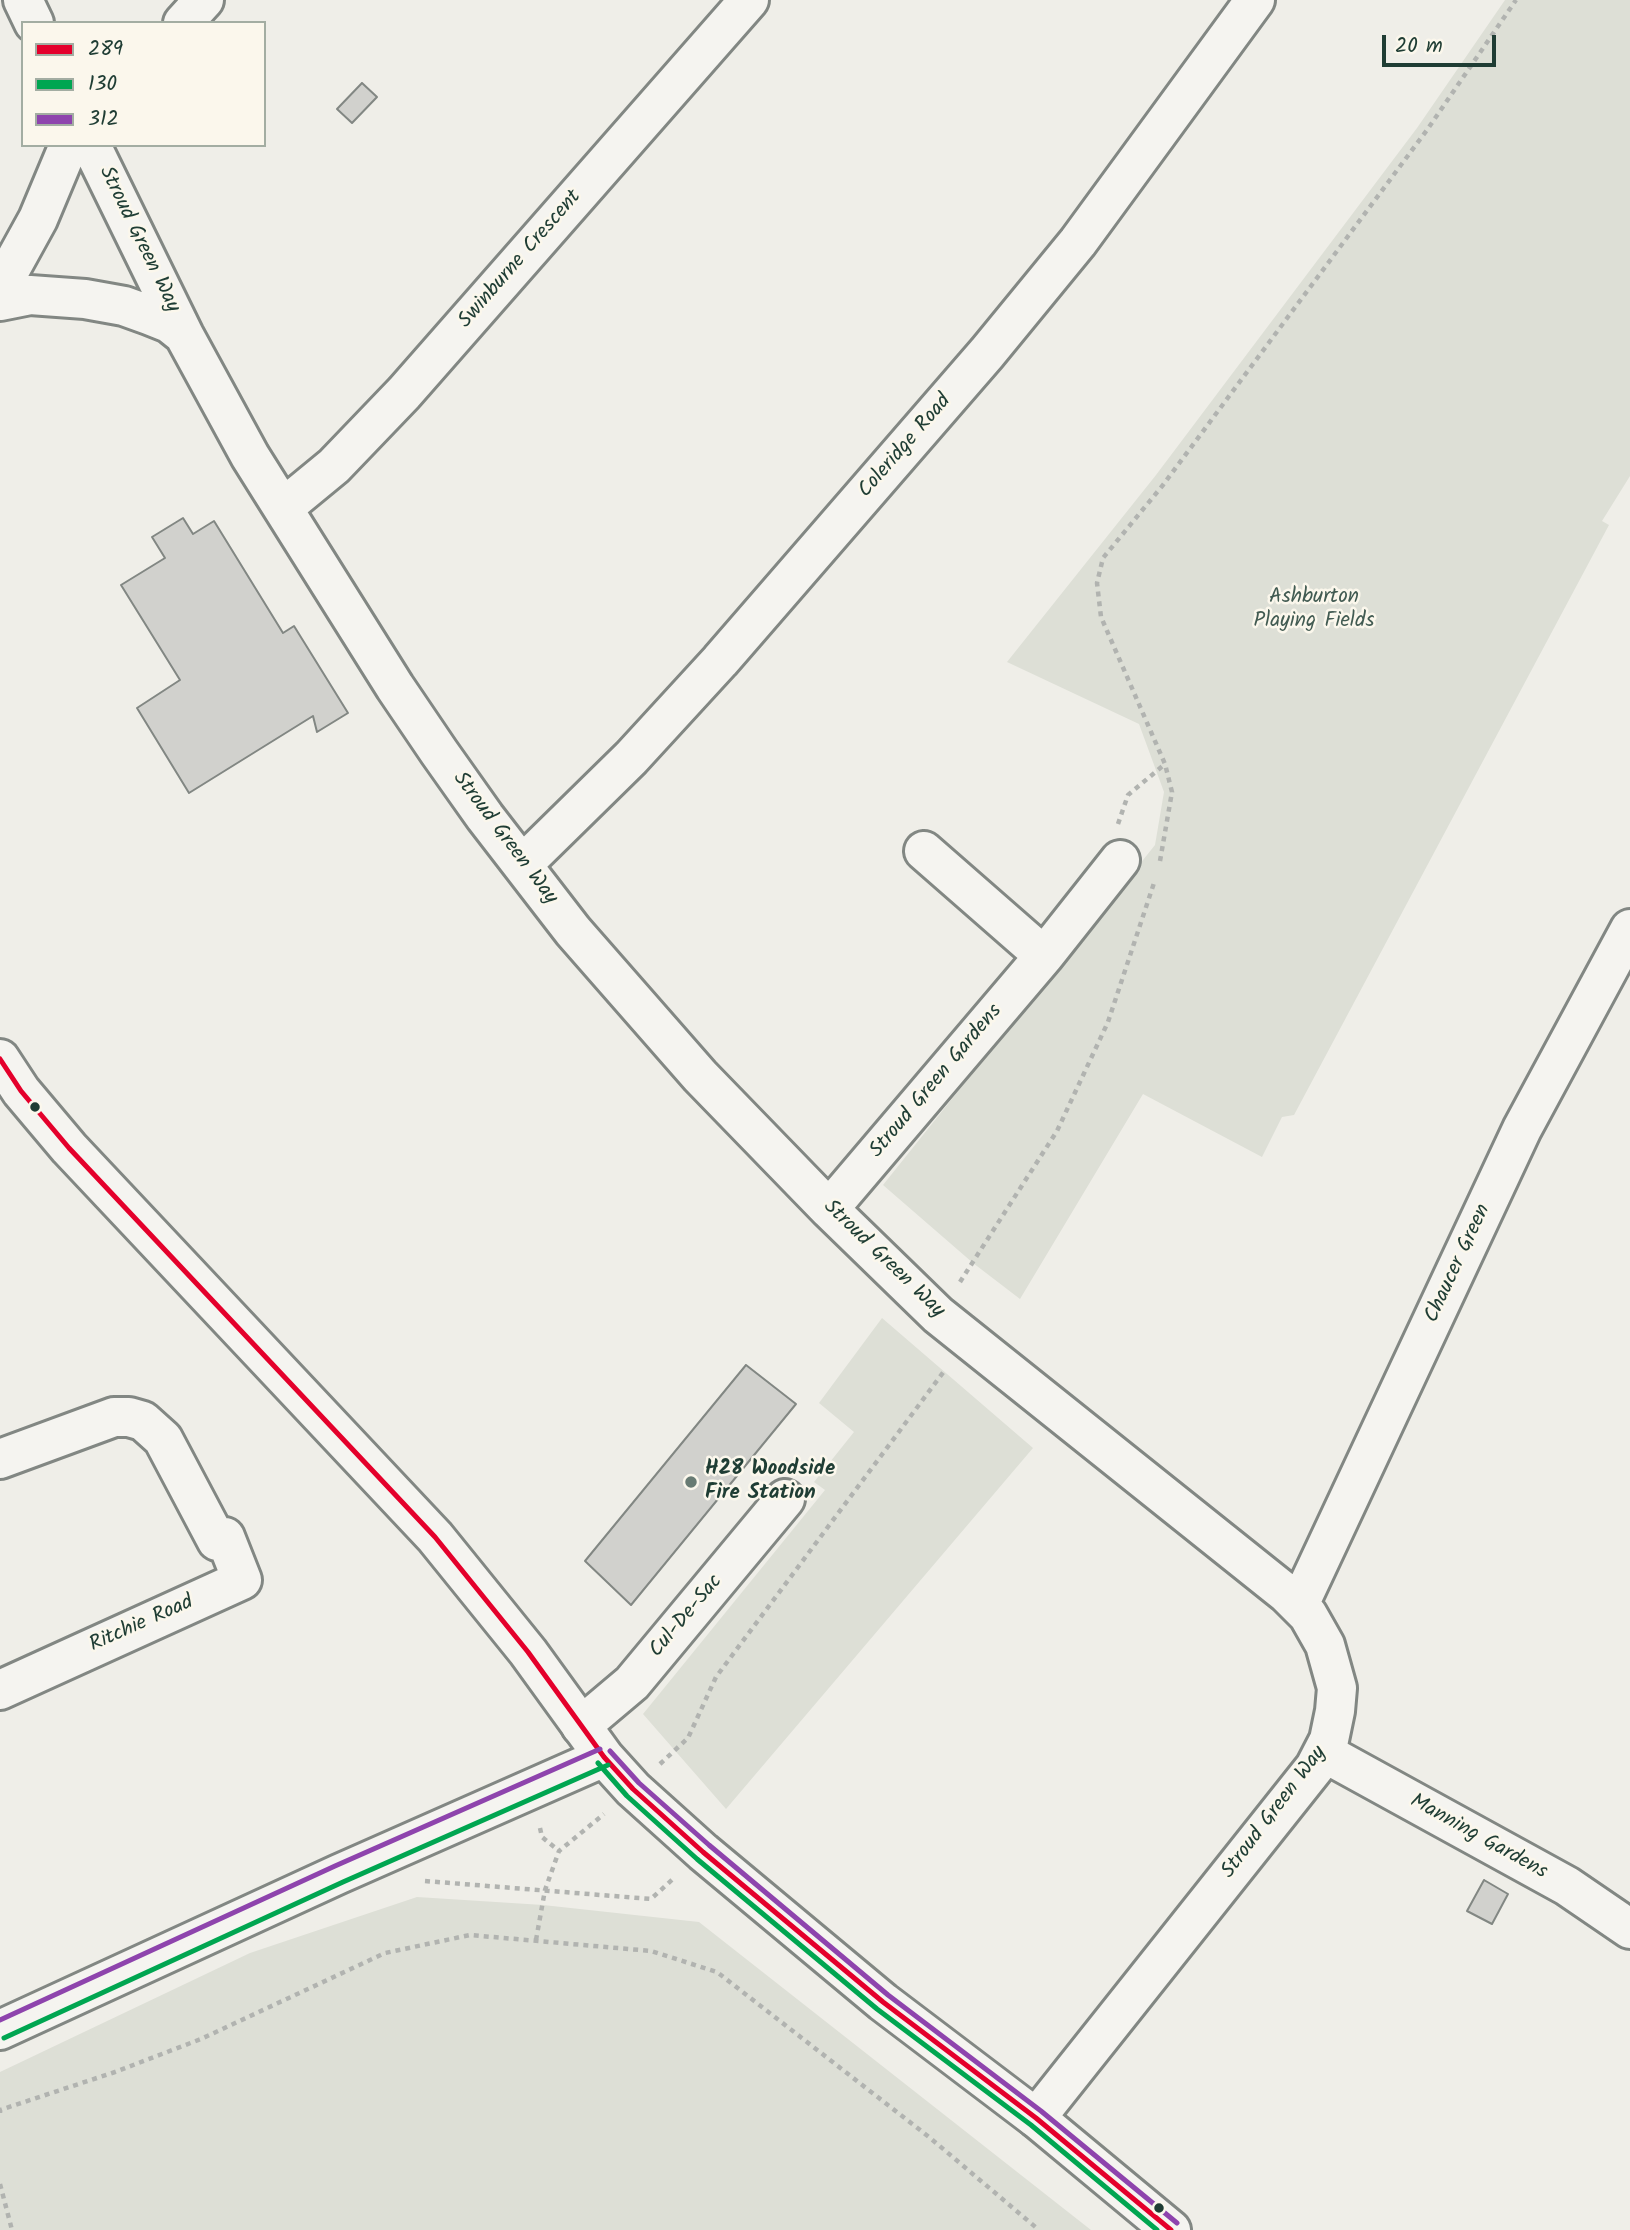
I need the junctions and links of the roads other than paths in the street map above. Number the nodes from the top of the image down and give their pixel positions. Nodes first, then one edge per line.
1 (23, 0) edge
2 (204, 0) edge
3 (749, 0) edge
4 (1255, 0) edge
5 (33, 21) edge
6 (185, 21) edge
7 (68, 147) edge
8 (92, 147) edge
9 (0, 288) edge
10 (0, 301) edge
11 (184, 335) junction
12 (282, 508) junction
13 (924, 851) dead end
14 (1120, 860) road end
15 (522, 866) junction
16 (1630, 929) edge
17 (1044, 956) junction
18 (0, 1059) edge
19 (829, 1209) junction
20 (0, 1460) edge
21 (785, 1499) dead end
22 (1299, 1605) junction
23 (0, 1690) edge
24 (580, 1726) junction
25 (1323, 1752) junction
26 (604, 1757) junction
27 (1630, 1929) edge
28 (1, 2028) edge
29 (1035, 2118) junction
30 (1171, 2230) edge

1 - 5 street
2 - 6 street
3 - 12 street, Swinburne Crescent
4 - 15 street, Coleridge Road
7 - 9 street
8 - 11 street, Stroud Green Way
10 - 11 street, Stroud Green Way
11 - 12 street, Stroud Green Way
12 - 15 street, Stroud Green Way
13 - 17 street
14 - 17 street, Stroud Green Gardens
15 - 19 street, Stroud Green Way
16 - 22 street, Chaucer Green
17 - 19 street, Stroud Green Gardens
18 - 24 street
19 - 22 street, Stroud Green Way
20 - 23 street, Ritchie Road
21 - 24 street, Cul-De-Sac
22 - 25 street, Stroud Green Way
24 - 26 street
25 - 27 street, Manning Gardens
25 - 29 street, Stroud Green Way
26 - 28 street
26 - 29 street
29 - 30 street

